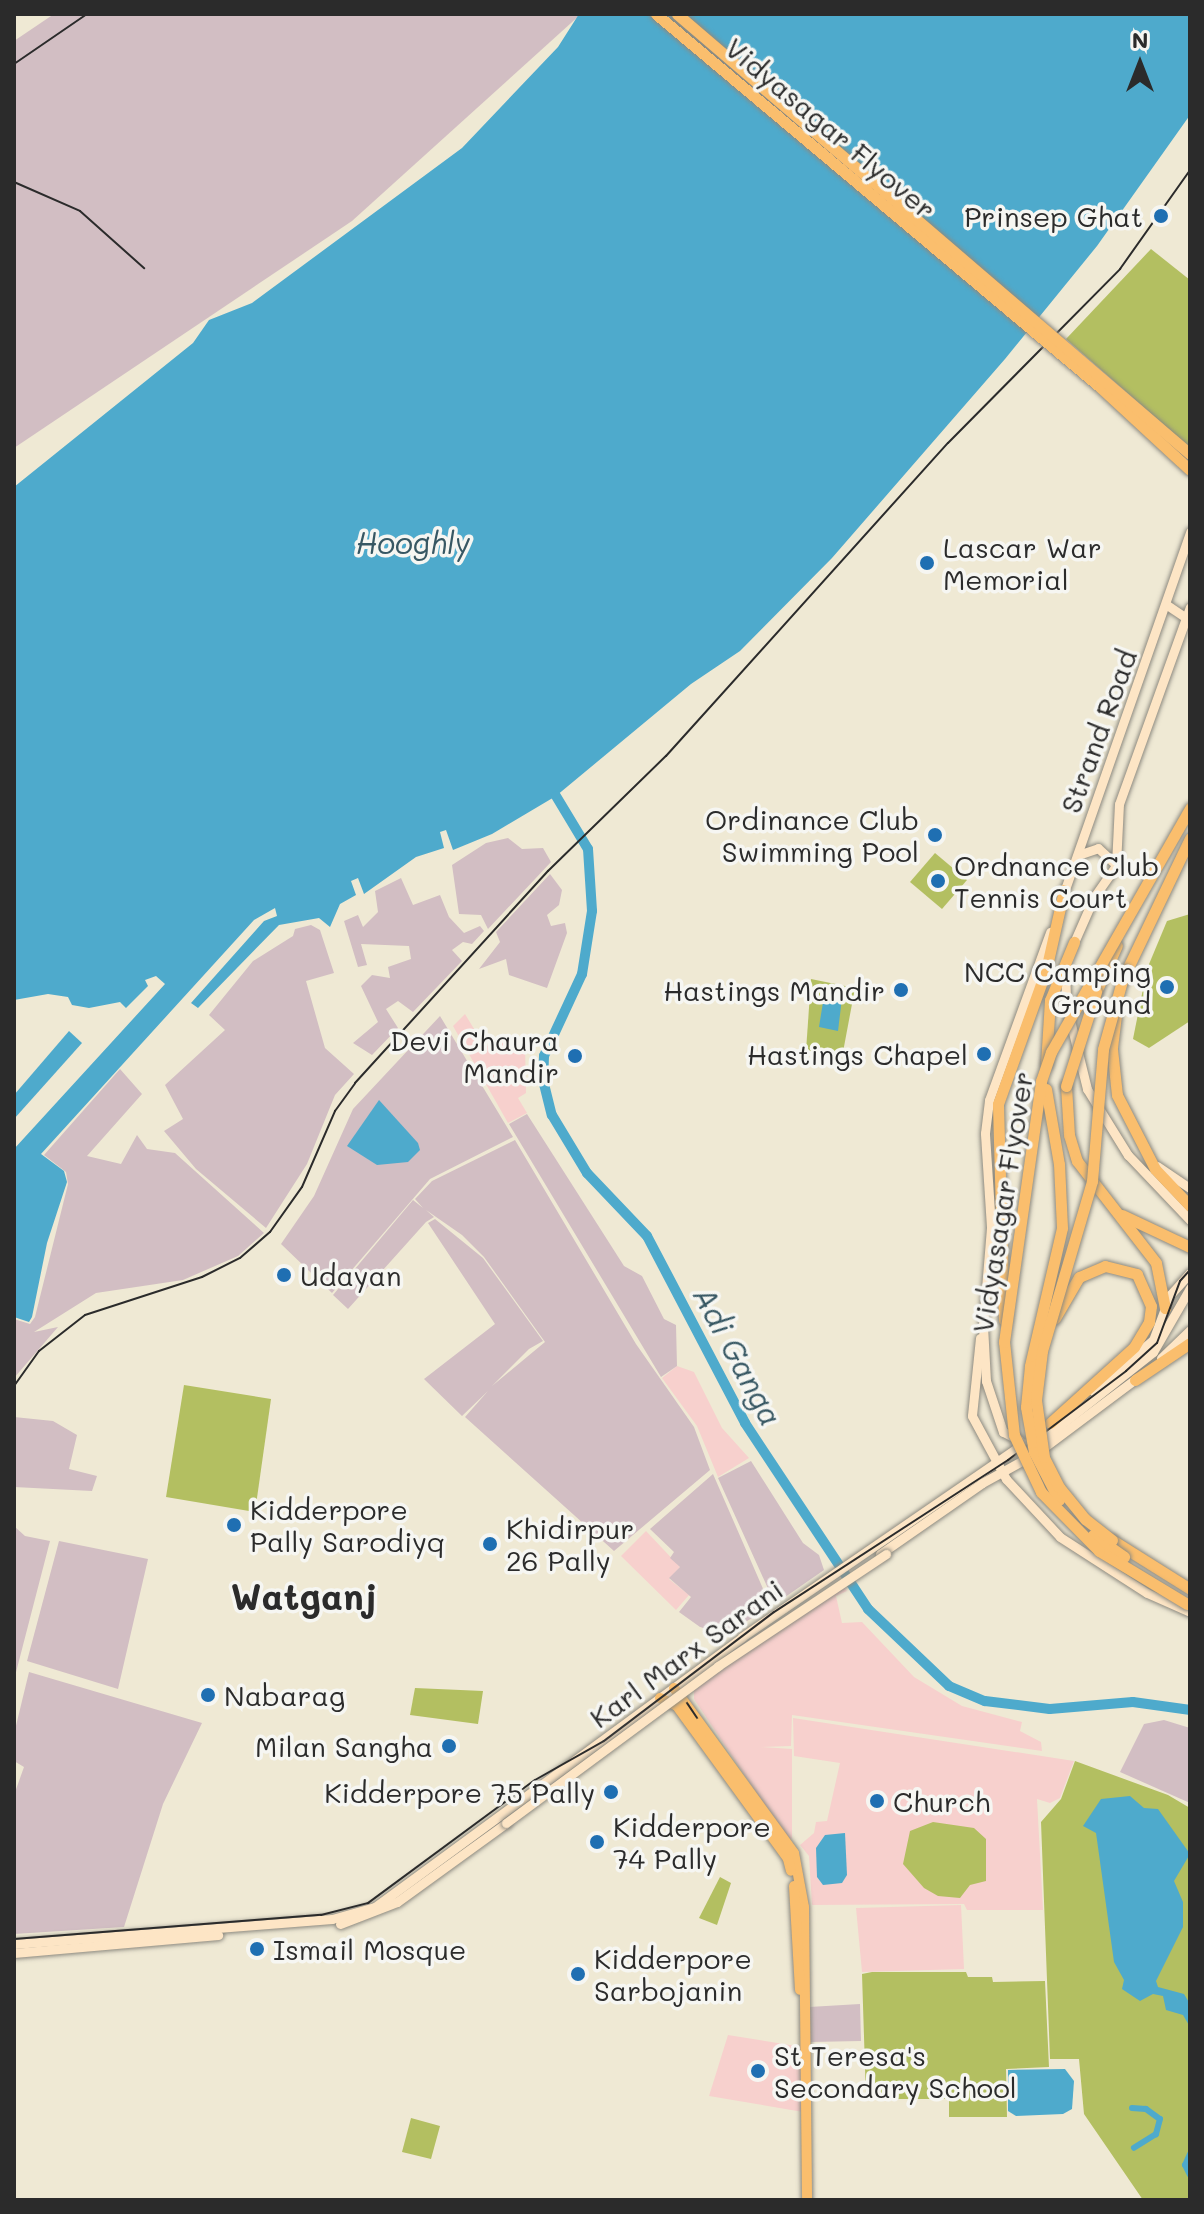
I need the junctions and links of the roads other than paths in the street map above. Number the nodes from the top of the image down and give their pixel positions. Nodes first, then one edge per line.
1 (656, 14) edge
2 (677, 14) edge
3 (1190, 454) edge
4 (1190, 470) edge
5 (1190, 532) edge
6 (1167, 605) junction
7 (1188, 613) edge
8 (1115, 749) junction
9 (1135, 758) junction
10 (1099, 795) junction
11 (1119, 804) junction
12 (1190, 808) edge
13 (1190, 838) edge
14 (1076, 857) junction
15 (1116, 865) junction
16 (1064, 890) junction
17 (1129, 917) junction
18 (1074, 942) junction
19 (1125, 970) junction
20 (1151, 1162) junction
21 (1190, 1188) edge
22 (1106, 1202) junction
23 (1190, 1206) edge
24 (1190, 1220) edge
25 (1190, 1247) edge
26 (1190, 1273) edge
27 (1184, 1289) edge
28 (1165, 1308) junction
29 (1004, 1320) junction
30 (983, 1325) junction
31 (1190, 1330) edge
32 (1047, 1332) junction
33 (1190, 1343) edge
34 (1135, 1380) junction
35 (996, 1418) junction
36 (1050, 1423) junction
37 (979, 1428) junction
38 (1028, 1440) junction
39 (997, 1461) junction
40 (1002, 1472) junction
41 (869, 1554) junction
42 (886, 1554) junction
43 (1190, 1590) edge
44 (1189, 1607) edge
45 (674, 1688) junction
46 (660, 1698) junction
47 (394, 1900) junction
48 (14, 1944) edge
49 (14, 1953) edge
50 (805, 2200) edge

1 - 4 highway, Vidyasagar Flyover, bridge
2 - 3 highway, Vidyasagar Flyover, bridge
5 - 6 main road, Strand Road
6 - 7 main road
6 - 8 main road, Strand Road
7 - 9 main road, Strand Road
8 - 9 main road
8 - 10 main road, Strand Road
9 - 11 main road, Strand Road
10 - 11 main road
10 - 14 main road, Strand Road
11 - 15 main road, Strand Road
12 - 17 highway, Vidyasagar Flyover, bridge
13 - 19 highway
14 - 15 main road
14 - 16 main road, Strand Road
15 - 18 main road
16 - 29 highway
16 - 30 main road, Strand Road
17 - 22 highway, bridge
17 - 29 highway, Vidyasagar Flyover, bridge
18 - 24 main road, bridge
18 - 43 highway, bridge
19 - 20 highway, bridge
19 - 32 highway, bridge
20 - 21 main road
20 - 23 highway
22 - 25 highway
22 - 28 highway
26 - 27 main road
27 - 28 main road, Karl Marx Sarani
27 - 40 main road
28 - 36 main road, Karl Marx Sarani
29 - 44 highway, Vidyasagar Flyover, bridge
30 - 35 main road, Strand Road
30 - 37 main road
31 - 34 main road
32 - 36 highway, bridge
32 - 43 highway, bridge
33 - 34 highway
34 - 40 main road
35 - 37 main road
35 - 38 main road
36 - 38 main road, Karl Marx Sarani
37 - 39 main road
38 - 39 main road, Karl Marx Sarani
39 - 40 main road
39 - 41 main road, Karl Marx Sarani
40 - 42 main road
40 - 44 main road
41 - 42 main road
41 - 45 main road, Karl Marx Sarani
42 - 47 main road, bridge
45 - 46 main road, Karl Marx Sarani
45 - 50 main road
46 - 47 main road, Karl Marx Sarani
46 - 50 main road
47 - 48 main road
47 - 49 main road, Karl Marx Sarani

